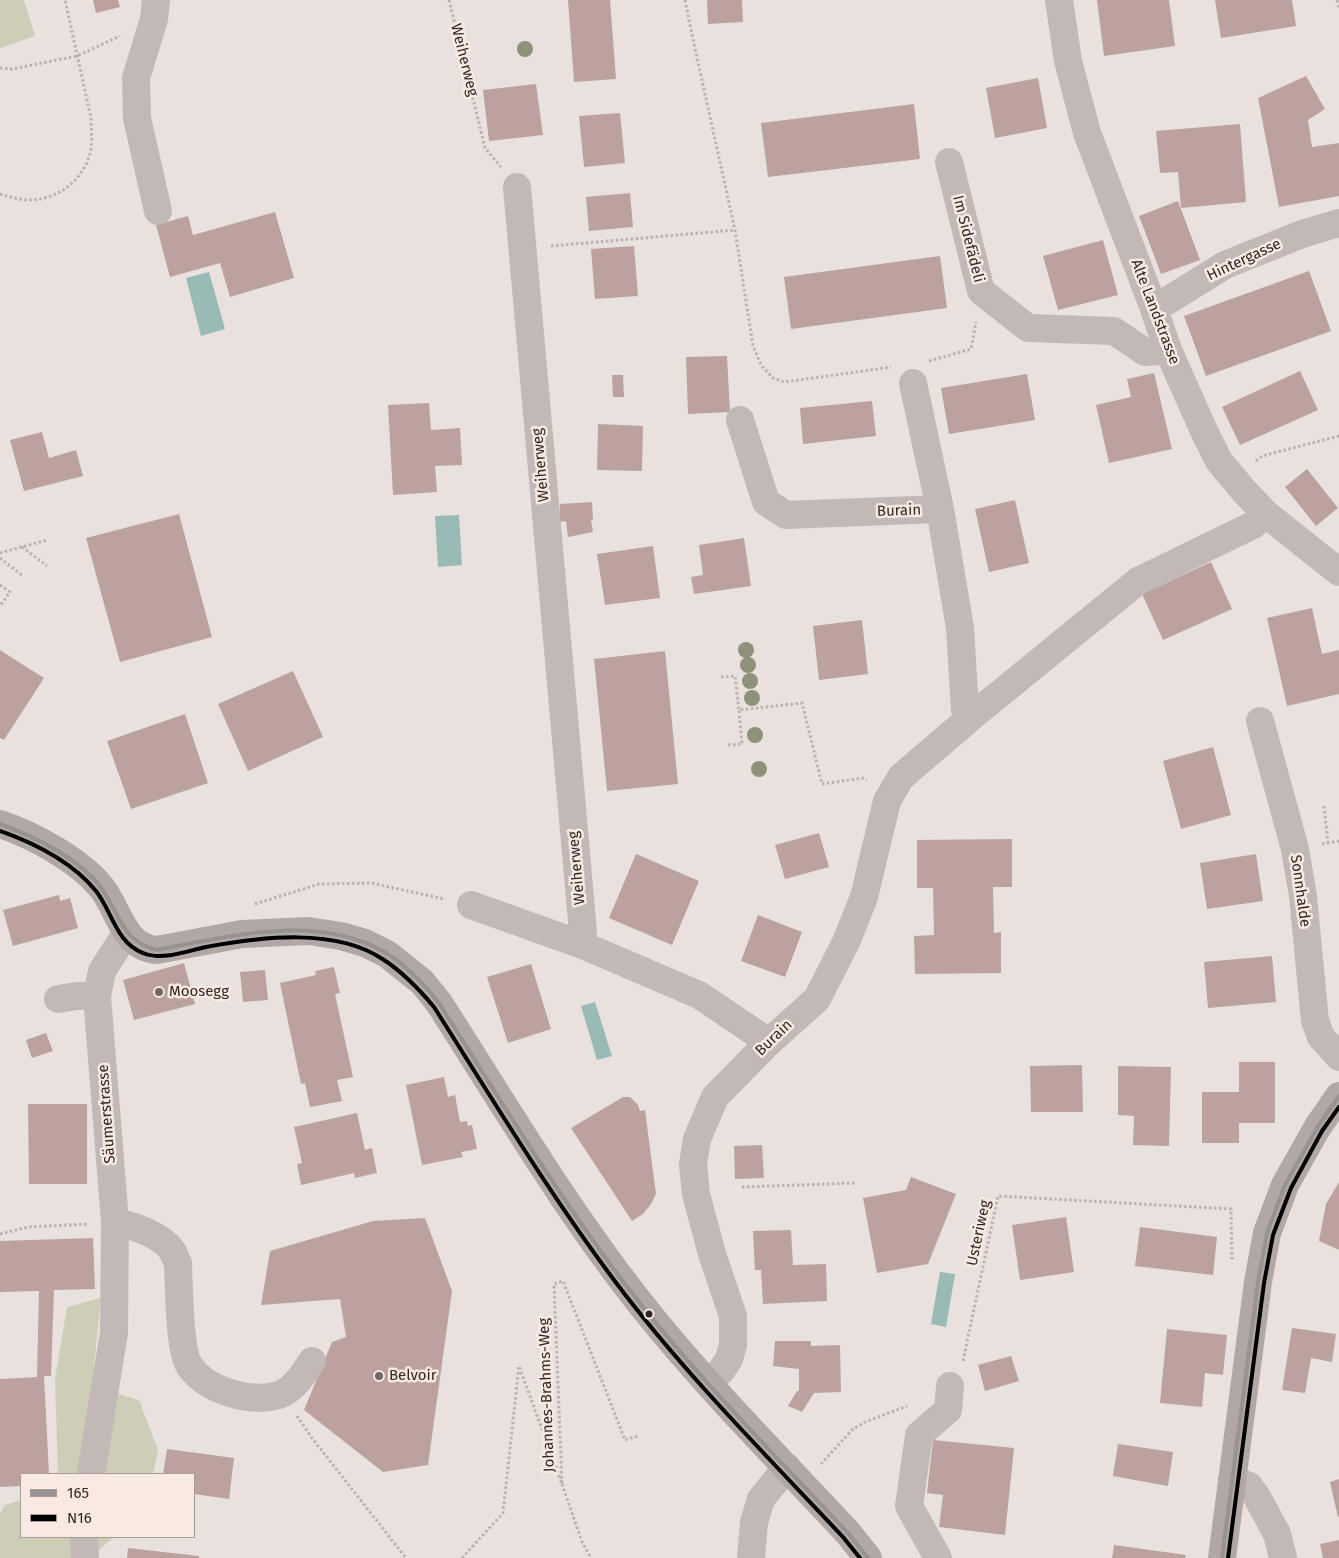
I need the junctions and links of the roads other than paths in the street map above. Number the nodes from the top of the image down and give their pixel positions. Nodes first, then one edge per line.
1 (1059, 0) edge
2 (155, 10) edge
3 (949, 162) dead end
4 (517, 187) road end
5 (158, 211) dead end
6 (1339, 223) edge
7 (1153, 306) junction
8 (1168, 350) junction
9 (912, 370) road end
10 (740, 420) dead end
11 (940, 509) junction
12 (1266, 514) junction
13 (1337, 568) edge
14 (970, 718) junction
15 (1260, 721) dead end
16 (0, 824) edge
17 (471, 905) road end
18 (126, 932) junction
19 (580, 944) junction
20 (97, 996) junction
21 (58, 999) dead end
22 (769, 1042) junction
23 (1339, 1057) edge
24 (1339, 1096) edge
25 (115, 1222) junction
26 (312, 1361) dead end
27 (708, 1382) junction
28 (950, 1386) road end
29 (787, 1467) junction
30 (91, 1473) edge
31 (1232, 1480) junction
32 (84, 1538) edge
33 (85, 1558) edge
34 (751, 1558) edge
35 (868, 1558) edge
36 (938, 1558) edge
37 (1222, 1558) edge
38 (1283, 1558) edge

1 - 7 street, Alte Landstrasse
2 - 5 street
3 - 8 street, Im Sidefädeli
4 - 19 street, Weiherweg
6 - 7 street, Hintergasse
7 - 8 street, Alte Landstrasse
8 - 12 street, Alte Landstrasse
9 - 11 street
10 - 11 street, Burain
11 - 14 street, Burain
12 - 13 street, Alte Landstrasse
12 - 14 street, Burain
14 - 22 street, Burain
15 - 23 street, Sonnhalde
16 - 18 main road
17 - 19 street
18 - 20 street, Säumerstrasse
18 - 27 main road
19 - 22 street
20 - 21 street
20 - 25 street, Säumerstrasse
22 - 27 street, Burain
24 - 31 main road
25 - 26 street
25 - 30 street, Säumerstrasse
27 - 29 main road
28 - 36 street
29 - 34 street
29 - 35 main road
31 - 37 main road
31 - 38 street
32 - 33 street

